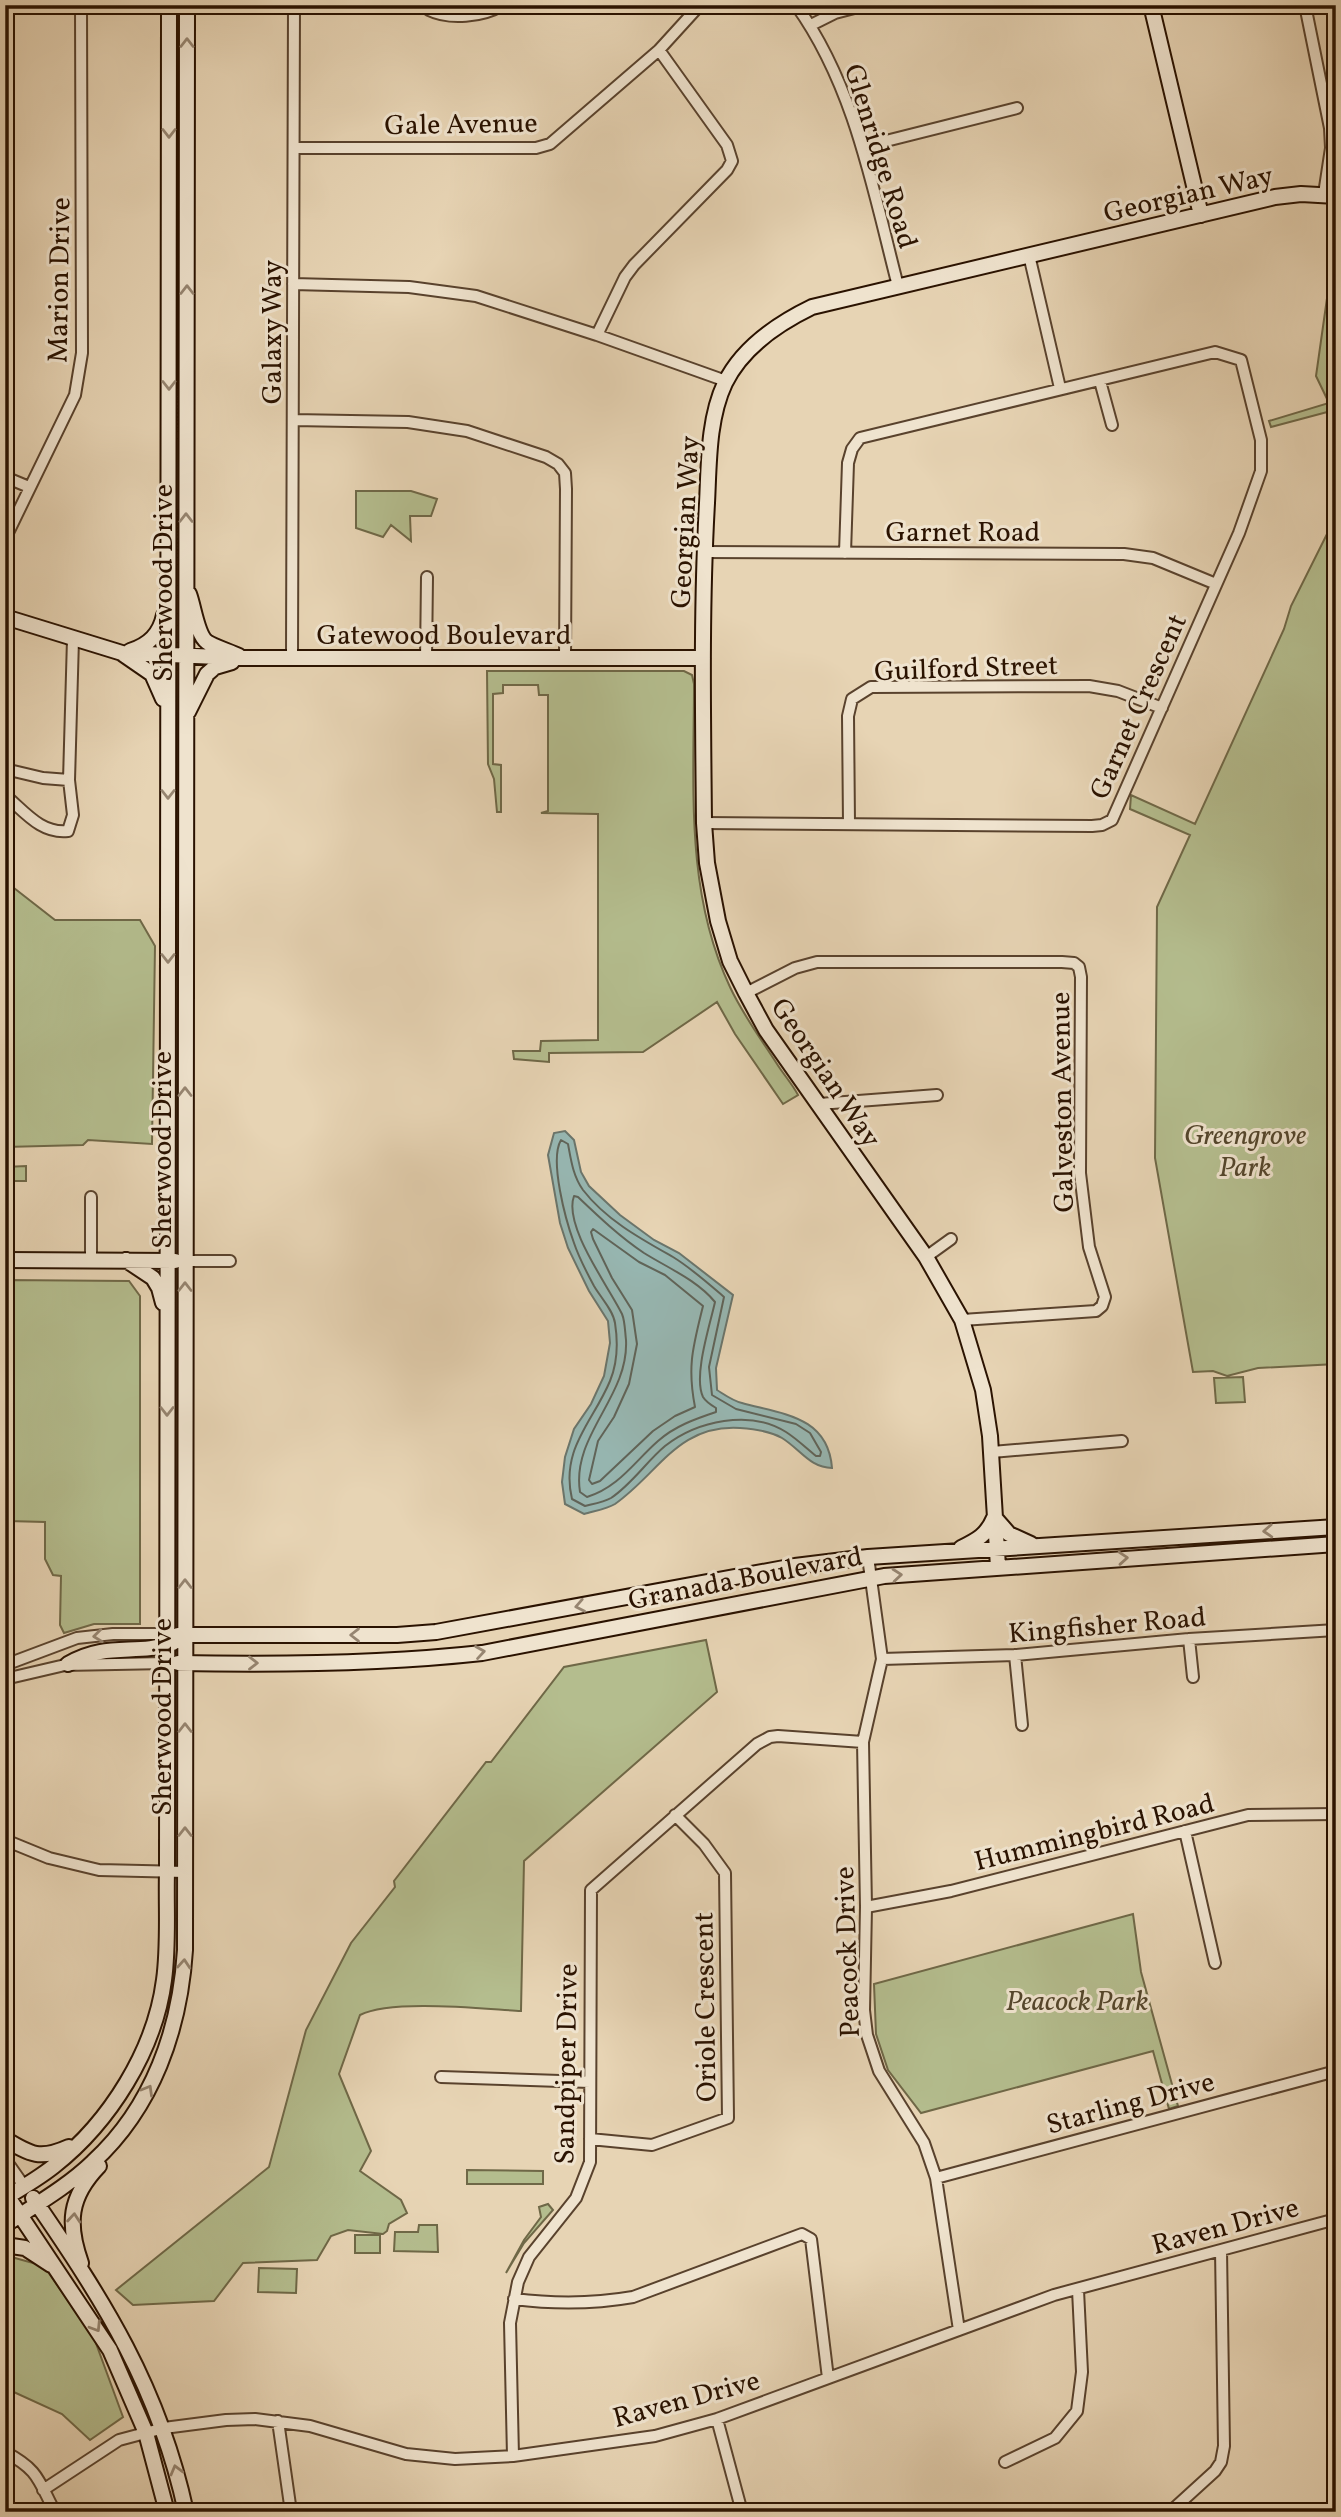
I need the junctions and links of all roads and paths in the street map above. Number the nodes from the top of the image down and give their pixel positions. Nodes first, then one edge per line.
1 (81, 5) edge
2 (169, 5) edge
3 (187, 5) edge
4 (294, 5) edge
5 (427, 5) edge
6 (502, 5) edge
7 (700, 5) edge
8 (796, 5) edge
9 (866, 5) edge
10 (1151, 5) edge
11 (1305, 5) edge
12 (811, 25) junction
13 (659, 50) junction
14 (1017, 108) dead end
15 (862, 147) junction
16 (294, 148) junction
17 (1330, 195) edge
18 (1200, 215) junction
19 (1029, 255) junction
20 (293, 284) junction
21 (898, 286) junction
22 (597, 335) junction
23 (726, 381) junction
24 (1100, 381) junction
25 (1060, 388) junction
26 (293, 420) junction
27 (1112, 425) dead end
28 (5, 477) edge
29 (29, 487) junction
30 (5, 539) edge
31 (704, 552) junction
32 (845, 554) junction
33 (426, 577) dead end
34 (1216, 584) junction
35 (186, 586) junction
36 (168, 600) junction
37 (5, 617) edge
38 (73, 639) junction
39 (121, 653) junction
40 (168, 655) junction
41 (186, 656) junction
42 (243, 658) junction
43 (292, 658) junction
44 (703, 658) junction
45 (426, 659) junction
46 (565, 659) junction
47 (1162, 708) junction
48 (186, 717) junction
49 (168, 726) junction
50 (5, 769) edge
51 (69, 780) junction
52 (5, 795) edge
53 (849, 822) junction
54 (704, 823) junction
55 (746, 993) junction
56 (937, 1095) dead end
57 (819, 1104) junction
58 (91, 1197) dead end
59 (951, 1239) dead end
60 (926, 1256) junction
61 (91, 1259) junction
62 (5, 1260) edge
63 (125, 1260) junction
64 (167, 1260) junction
65 (186, 1261) junction
66 (230, 1261) dead end
67 (167, 1312) junction
68 (962, 1320) junction
69 (1122, 1441) dead end
70 (992, 1452) junction
71 (995, 1517) junction
72 (1336, 1527) edge
73 (1336, 1544) edge
74 (1040, 1546) junction
75 (996, 1549) junction
76 (951, 1552) junction
77 (868, 1557) junction
78 (998, 1567) junction
79 (871, 1578) junction
80 (1336, 1630) edge
81 (185, 1635) junction
82 (1189, 1639) junction
83 (166, 1640) junction
84 (1015, 1655) junction
85 (882, 1659) junction
86 (166, 1663) junction
87 (185, 1663) junction
88 (68, 1664) junction
89 (5, 1665) edge
90 (1193, 1677) dead end
91 (5, 1679) edge
92 (1022, 1725) dead end
93 (863, 1742) junction
94 (1336, 1814) edge
95 (675, 1815) junction
96 (1185, 1831) junction
97 (5, 1840) edge
98 (167, 1872) junction
99 (185, 1872) junction
100 (866, 1907) junction
101 (1214, 1964) dead end
102 (1336, 2071) edge
103 (440, 2077) dead end
104 (590, 2082) junction
105 (5, 2139) edge
106 (590, 2139) junction
107 (80, 2142) junction
108 (112, 2143) junction
109 (5, 2159) edge
110 (936, 2178) junction
111 (24, 2186) junction
112 (10, 2203) edge
113 (37, 2205) junction
114 (1336, 2219) edge
115 (5, 2225) edge
116 (5, 2245) edge
117 (1221, 2250) junction
118 (59, 2270) junction
119 (89, 2284) junction
120 (1078, 2290) junction
121 (514, 2299) junction
122 (959, 2330) junction
123 (828, 2378) junction
124 (717, 2418) junction
125 (278, 2421) junction
126 (164, 2428) junction
127 (146, 2433) junction
128 (5, 2452) edge
129 (513, 2456) junction
130 (1005, 2462) dead end
131 (43, 2490) junction
132 (55, 2512) edge
133 (167, 2512) edge
134 (186, 2512) edge
135 (290, 2512) edge
136 (742, 2512) edge
137 (1170, 2512) edge

1 - 29 street, Marion Drive
2 -> 36 main road, Sherwood Drive
35 -> 3 main road, Sherwood Drive
4 - 16 street, Galaxy Way
5 - 6 street
7 - 13 street, Gale Avenue
8 - 12 street, Glenridge Road
9 - 12 street
10 - 18 main road
11 - 17 street
12 - 15 street, Glenridge Road
13 - 16 street, Gale Avenue
13 - 22 street
14 - 15 street
15 - 21 street, Glenridge Road
16 - 20 street, Galaxy Way
17 - 18 main road, Georgian Way
18 - 19 main road, Georgian Way
19 - 21 main road, Georgian Way
19 - 25 street
20 - 22 street
20 - 26 street, Galaxy Way
21 - 23 main road, Georgian Way
22 - 23 street
23 - 31 main road, Georgian Way
24 - 25 street, Garnet Crescent
24 - 27 street
24 - 34 street, Garnet Crescent
25 - 32 street, Garnet Crescent
26 - 43 street, Galaxy Way
26 - 46 street
28 - 29 street
29 - 30 street, Marion Drive
31 - 32 street, Garnet Road
31 - 44 main road, Georgian Way
32 - 34 street, Garnet Road
33 - 45 street
34 - 47 street, Garnet Crescent
35 - 41 main road, Sherwood Drive
35 - 42 main road
36 - 39 main road
36 - 40 main road, Sherwood Drive
37 - 38 main road
38 - 39 main road
38 - 51 street
39 - 40 main road, Gatewood Boulevard
39 - 49 main road
40 - 41 main road, Gatewood Boulevard
40 - 49 main road, Sherwood Drive
41 - 42 main road, Gatewood Boulevard
41 - 48 main road, Sherwood Drive
42 - 43 main road, Gatewood Boulevard
42 - 48 main road
43 - 45 main road, Gatewood Boulevard
44 - 46 main road, Gatewood Boulevard
44 - 54 main road, Georgian Way
45 - 46 main road, Gatewood Boulevard
47 - 53 street, Garnet Crescent
47 - 53 street, Guilford Street
65 -> 48 main road, Sherwood Drive
49 -> 64 main road, Sherwood Drive
50 - 51 street
51 - 52 street
53 - 54 street, Garnet Crescent
54 - 55 main road, Georgian Way
55 - 57 main road, Georgian Way
55 - 68 street, Galveston Avenue
56 - 57 street
57 - 60 main road, Georgian Way
58 - 61 street
59 - 60 street
60 - 68 main road, Georgian Way
61 - 62 main road
61 - 63 main road
63 - 64 main road
63 - 67 main road
64 - 65 main road
64 - 67 main road, Sherwood Drive
65 - 66 street
81 -> 65 main road, Sherwood Drive
67 -> 83 main road, Sherwood Drive
68 - 70 main road, Georgian Way
69 - 70 street
70 - 71 main road, Georgian Way
71 - 74 main road
71 - 75 main road, Georgian Way
71 - 76 main road
72 -> 74 main road, Granada Boulevard
78 -> 73 main road, Granada Boulevard
74 - 75 main road, Granada Boulevard
75 - 76 main road, Granada Boulevard
75 - 78 main road, Georgian Way
76 - 77 main road, Granada Boulevard
77 - 79 street, Peacock Drive
77 -> 81 main road, Granada Boulevard
79 -> 78 main road, Granada Boulevard
79 - 85 street, Peacock Drive
87 -> 79 main road, Granada Boulevard
80 - 82 street, Kingfisher Road
81 - 83 main road, Granada Boulevard
81 - 87 main road, Sherwood Drive
82 - 84 street, Kingfisher Road
82 - 90 street
83 - 86 main road, Sherwood Drive
83 - 88 main road, Granada Boulevard
83 -> 89 street
84 - 85 street, Kingfisher Road
84 - 92 street
85 - 93 street, Peacock Drive
86 - 87 main road, Granada Boulevard
86 - 88 street
86 - 98 main road, Sherwood Drive
99 -> 87 main road, Sherwood Drive
88 - 91 street
93 - 95 street, Sandpiper Drive
93 - 100 street, Peacock Drive
94 - 96 street, Hummingbird Road
95 - 104 street, Sandpiper Drive
95 - 106 street, Oriole Crescent
96 - 100 street, Hummingbird Road
96 - 101 street
97 - 98 street
98 - 99 street
98 - 107 main road, Sherwood Drive
108 -> 99 main road, Sherwood Drive
100 - 110 street, Peacock Drive
102 - 110 street, Starling Drive
103 - 104 street
104 - 106 street, Sandpiper Drive
105 - 107 main road
106 - 121 street, Sandpiper Drive
107 - 111 main road, Sherwood Drive
108 - 113 main road, Sherwood Drive
119 -> 108 main road
109 - 111 street
110 - 122 street, Peacock Drive
111 - 112 main road, Sherwood Drive
111 - 113 main road
112 - 113 main road, Sherwood Drive
112 - 115 main road, Sherwood Drive
112 - 118 main road
113 - 119 main road
114 - 117 street, Raven Drive
116 - 118 main road
117 - 120 street, Raven Drive
117 - 137 street
118 -> 127 main road
119 - 126 main road
120 - 122 street, Raven Drive
120 - 130 street
121 - 123 street
121 - 129 street, Sandpiper Drive
122 - 123 street, Raven Drive
123 - 124 street, Raven Drive
124 - 129 street, Raven Drive
124 - 136 street
125 - 126 street, Raven Drive
125 - 129 street, Raven Drive
125 - 135 street
126 - 127 street, Raven Drive
134 -> 126 main road
127 - 131 street, Raven Drive
127 - 133 main road
128 - 131 street
131 - 132 street

